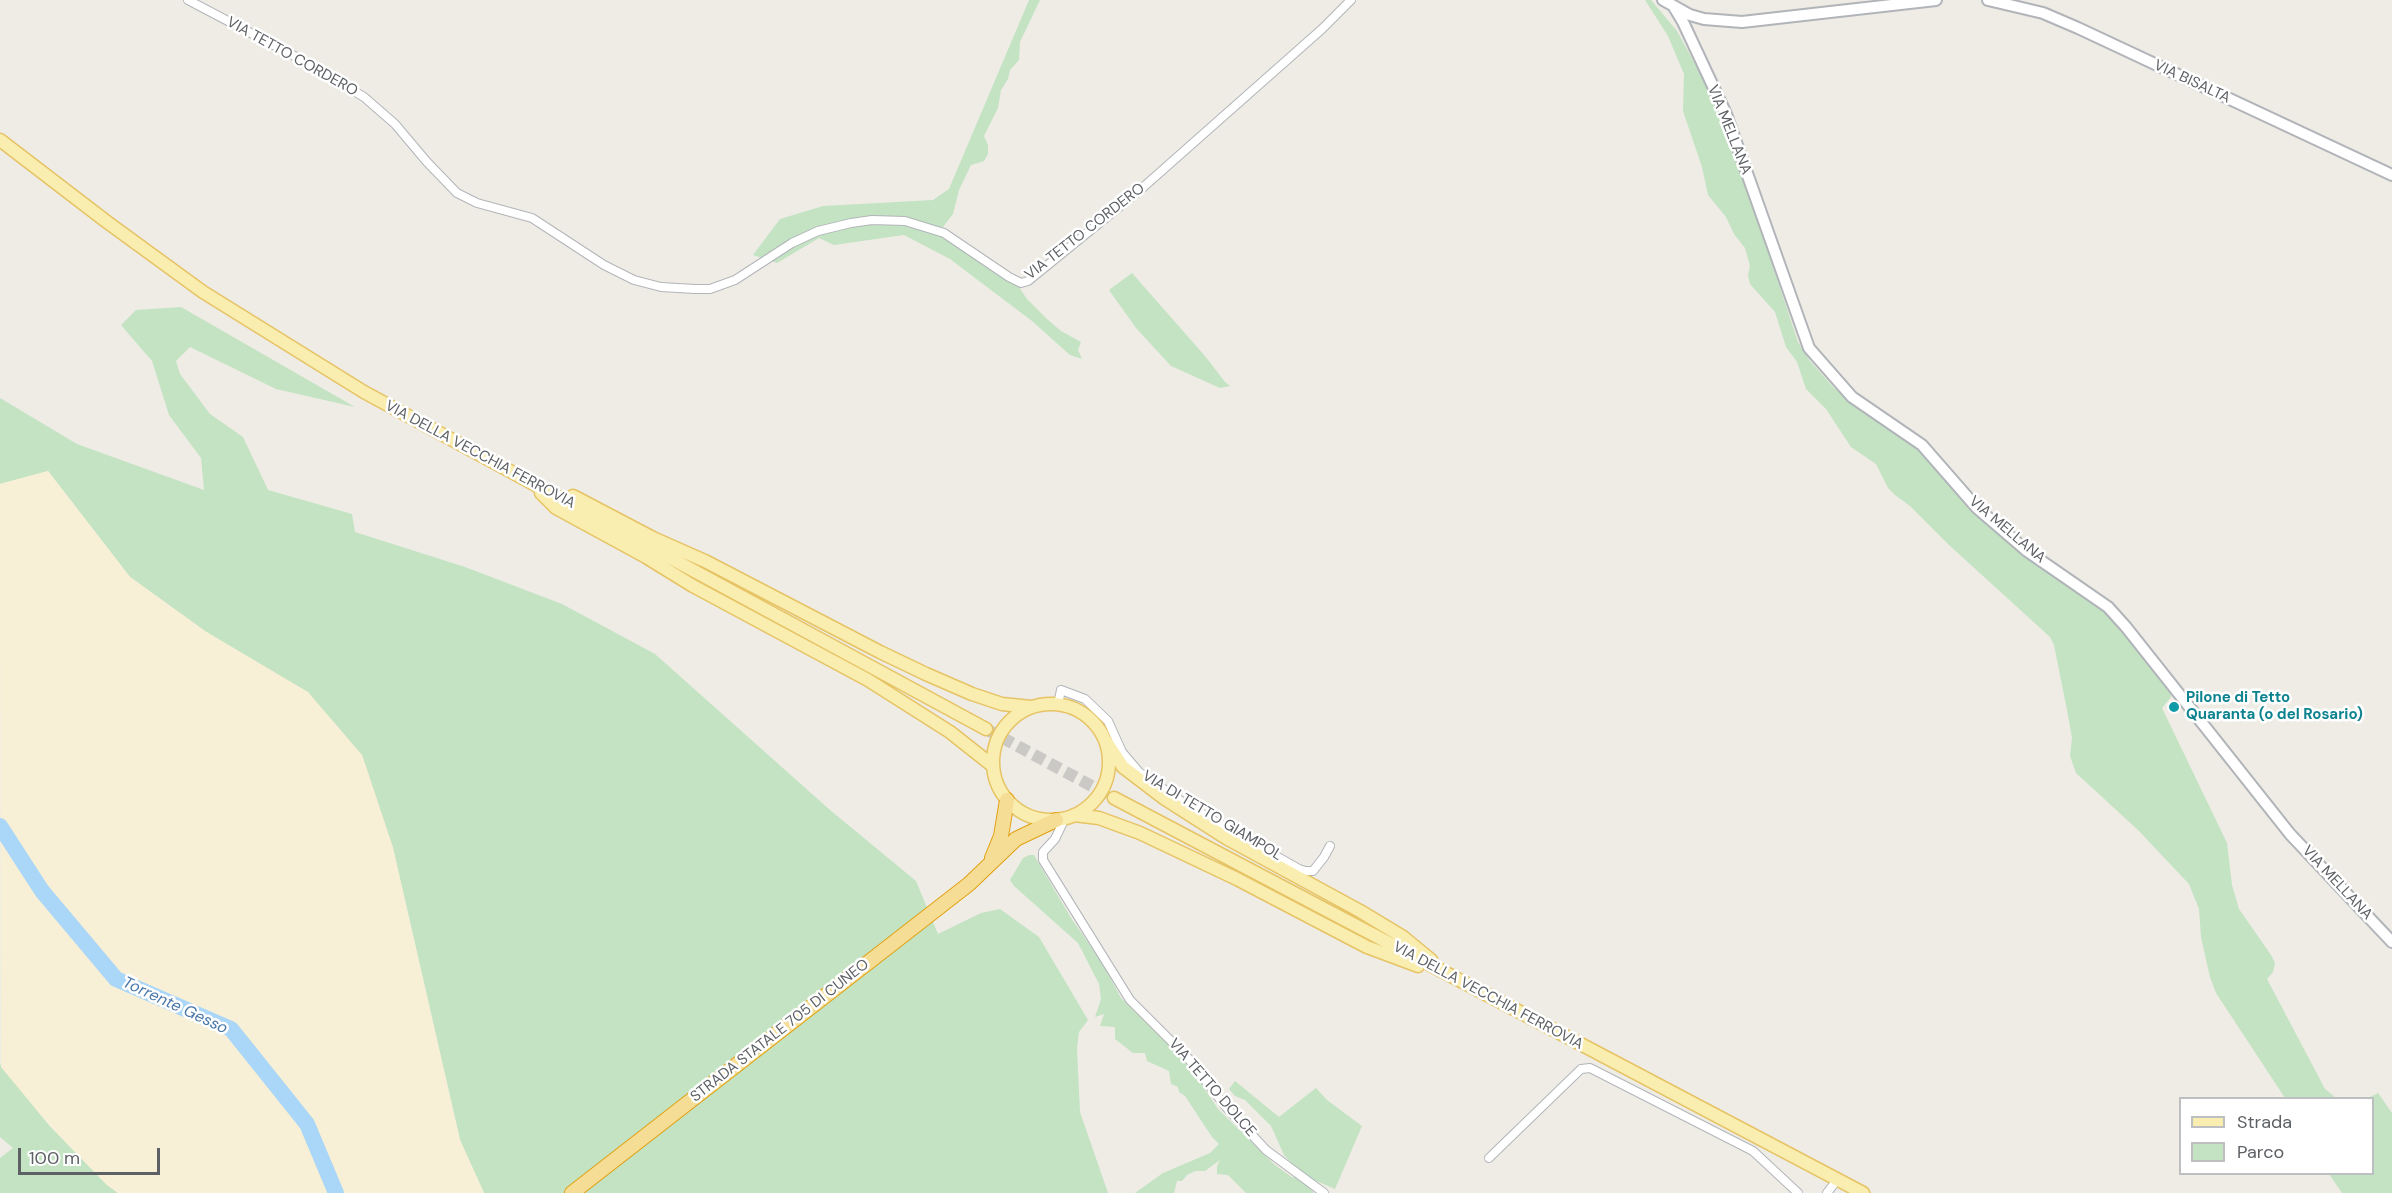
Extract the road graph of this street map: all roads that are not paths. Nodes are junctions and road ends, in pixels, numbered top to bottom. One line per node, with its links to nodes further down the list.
1 (188, 0): 2 (street, VIA TETTO CORDERO)
2 (1351, 0)
3 (1663, 0): 6 (street)
4 (1936, 0): 6 (street)
5 (1988, 0): 8 (street, VIA BISALTA)
6 (1674, 7): 20 (street, VIA MELLANA)
7 (0, 140): 9 (main road, VIA DELLA VECCHIA FERROVIA)
8 (2392, 175)
9 (529, 482): 11 (main road); 12 (main road, VIA DELLA VECCHIA FERROVIA); 14 (main road)
10 (1058, 704): 11 (main road); 13 (main road); 18 (street, VIA DI TETTO GIAMPOL)
11 (1031, 707): 14 (main road)
12 (986, 729)
13 (1105, 740): 17 (main road); 21 (main road)
14 (993, 766): 16 (main road)
15 (1114, 798): 21 (main road, VIA DELLA VECCHIA FERROVIA)
16 (1007, 800): 17 (main road); 19 (highway)
17 (1065, 818): 19 (highway, STRADA STATALE 705 DI CUNEO); 21 (main road); 25 (street, VIA TETTO DOLCE)
18 (1329, 846)
19 (987, 868): 24 (highway, STRADA STATALE 705 DI CUNEO)
20 (2392, 942)
21 (1453, 977): 23 (main road, VIA DELLA VECCHIA FERROVIA)
22 (1488, 1158): 26 (street)
23 (1837, 1180): 27 (street); 28 (main road, VIA DELLA VECCHIA FERROVIA)
24 (572, 1193)
25 (1324, 1193)
26 (1798, 1193)
27 (1827, 1193)
28 (1863, 1193)

